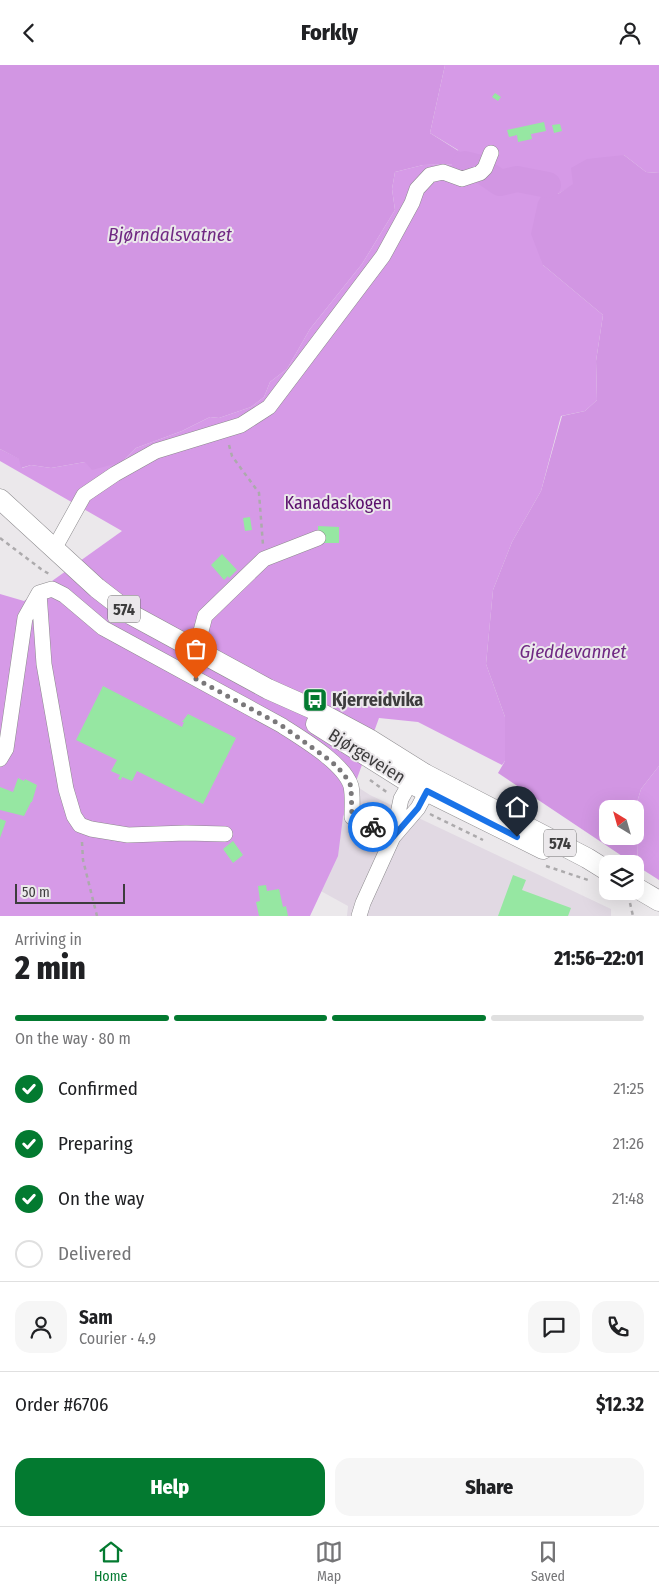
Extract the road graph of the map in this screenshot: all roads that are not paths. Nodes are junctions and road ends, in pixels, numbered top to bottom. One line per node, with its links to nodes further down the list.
1 (491, 153): 4 (street)
2 (0, 499): 4 (main road, Bjørgeveien / 574)
3 (318, 538): 6 (street)
4 (54, 549): 6 (main road, Bjørgeveien / 574)
5 (39, 593): 7 (street); 9 (street); 10 (street, Bjørgeveien)
6 (196, 650): 8 (main road, Bjørgeveien / 574)
7 (0, 759)
8 (421, 783): 10 (street); 11 (main road, Bjørgeveien / 574); 12 (main road, Bjørgeveien / 574)
9 (226, 834)
10 (393, 837): 15 (street)
11 (599, 865)
12 (599, 872)
13 (644, 897): 14 (main road)
14 (659, 901)
15 (359, 916)

